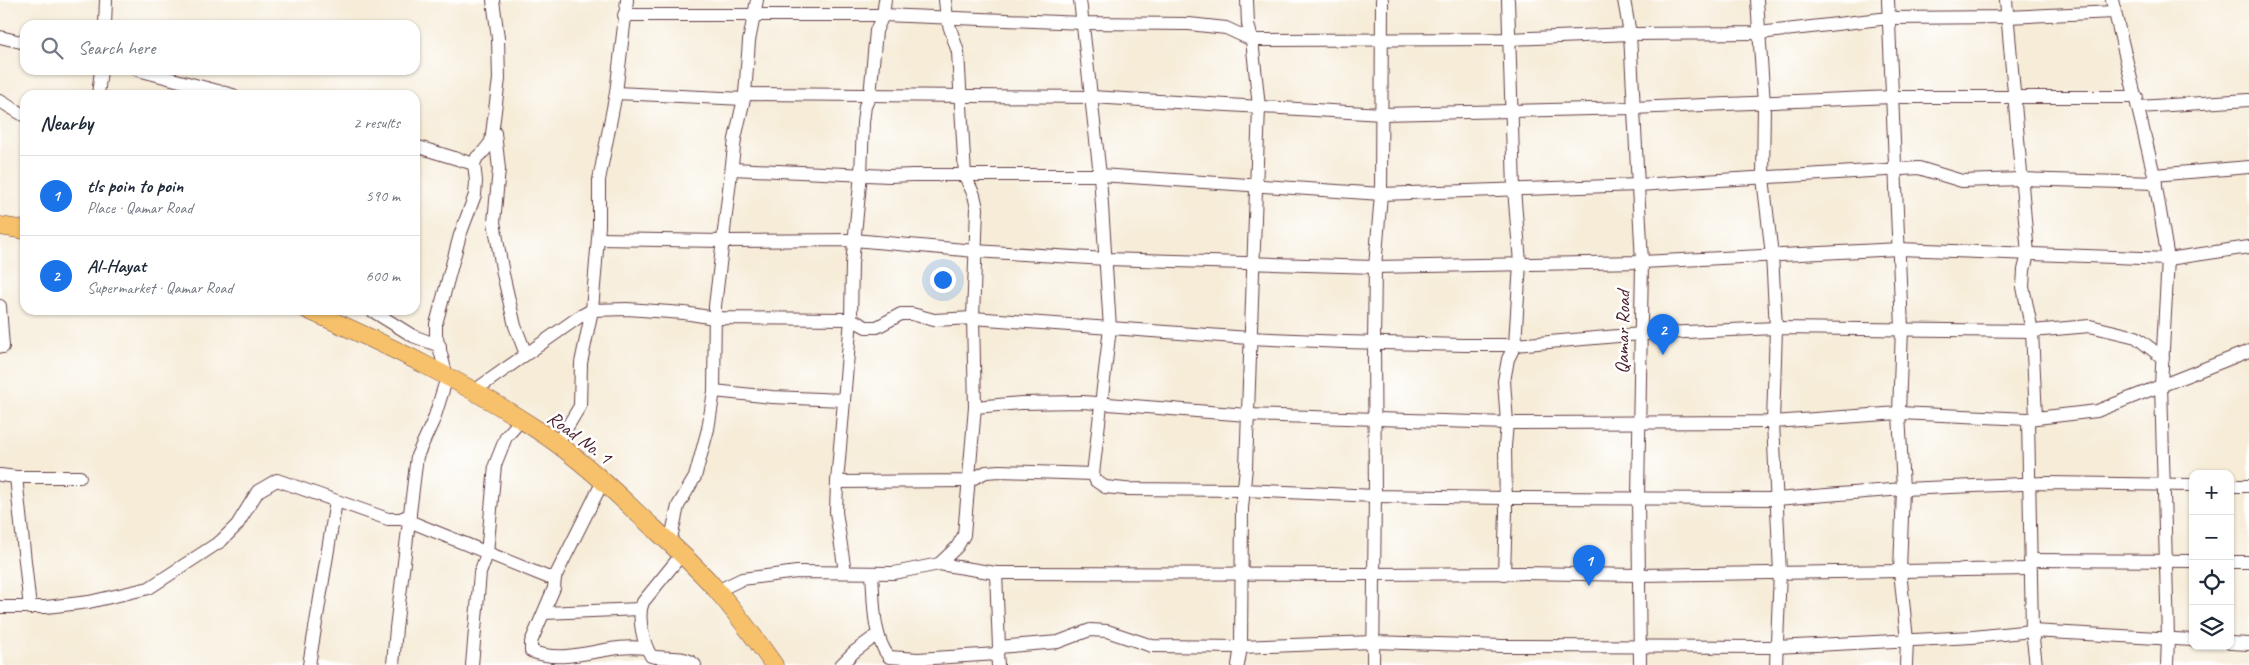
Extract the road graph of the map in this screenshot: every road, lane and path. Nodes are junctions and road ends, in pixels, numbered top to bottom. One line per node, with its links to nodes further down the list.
1 (106, 0): 22 (street)
2 (493, 0): 51 (street)
3 (627, 0): 16 (street)
4 (757, 0): 17 (street)
5 (885, 0): 18 (street)
6 (944, 0): 21 (street)
7 (1080, 0): 23 (street)
8 (1247, 0): 29 (street)
9 (1382, 0): 27 (street)
10 (1508, 0): 28 (street)
11 (1624, 0): 25 (street, Qamar Road)
12 (1757, 0): 24 (street)
13 (1888, 0): 20 (street)
14 (2006, 0): 19 (street)
15 (2113, 6): 19 (street); 44 (street)
16 (624, 14): 17 (street); 35 (street)
17 (754, 16): 18 (street); 36 (street)
18 (883, 16): 21 (street); 37 (street)
19 (2007, 17): 20 (street); 41 (street)
20 (1889, 18): 24 (street); 40 (street)
21 (947, 19): 23 (street); 38 (street)
22 (105, 20)
23 (1083, 23): 29 (street); 39 (street)
24 (1759, 33): 25 (street); 45 (street)
25 (1630, 34): 28 (street); 47 (street, Qamar Road)
26 (0, 37): 30 (street)
27 (1382, 39): 28 (street); 29 (street); 50 (street)
28 (1509, 39): 48 (street)
29 (1252, 40): 46 (street)
30 (20, 42)
31 (100, 75): 33 (street)
32 (157, 75): 34 (street)
33 (99, 90)
34 (212, 90)
35 (616, 93): 36 (street); 69 (street)
36 (744, 96): 37 (street); 56 (street)
37 (870, 96): 38 (street); 57 (street)
38 (961, 96): 39 (street); 59 (street)
39 (1090, 97): 46 (street); 58 (street)
40 (1892, 97): 41 (street); 45 (street); 55 (street)
41 (2014, 97): 44 (street); 61 (street)
42 (2249, 100): 44 (street)
43 (0, 101): 49 (street)
44 (2138, 102): 62 (street)
45 (1764, 104): 47 (street); 60 (street)
46 (1259, 107): 50 (street); 64 (street)
47 (1633, 108): 48 (street); 63 (street, Qamar Road)
48 (1511, 112): 50 (street); 65 (street)
49 (20, 113)
50 (1382, 114): 66 (street)
51 (493, 118): 53 (street); 101 (street)
52 (420, 148): 53 (street)
53 (474, 164): 99 (street)
54 (2249, 166): 62 (street)
55 (1895, 168): 60 (street); 61 (street); 73 (street)
56 (732, 169): 57 (street); 71 (street)
57 (861, 174): 59 (street); 70 (street)
58 (1100, 175): 59 (street); 64 (street); 77 (street)
59 (965, 176): 74 (street)
60 (1763, 178): 63 (street); 76 (street)
61 (2021, 179): 62 (street); 75 (street)
62 (2155, 179): 78 (street)
63 (1638, 185): 65 (street); 79 (street, Qamar Road)
64 (1256, 186): 66 (street); 80 (street)
65 (1514, 189): 66 (street); 81 (street)
66 (1381, 194): 82 (street)
67 (0, 226): 68 (highway)
68 (20, 229)
69 (598, 239): 71 (street); 84 (street)
70 (854, 240): 71 (street); 74 (street); 89 (street)
71 (723, 241): 87 (street)
72 (2249, 247): 78 (street)
73 (1899, 249): 75 (street); 76 (street); 92 (street)
74 (975, 251): 77 (street); 88 (street)
75 (2028, 254): 78 (street); 93 (street)
76 (1772, 255): 79 (street); 91 (street)
77 (1106, 259): 80 (street); 90 (street)
78 (2168, 259): 102 (street)
79 (1642, 262): 81 (street); 94 (street, Qamar Road)
80 (1253, 263): 82 (street); 95 (street)
81 (1520, 264): 82 (street); 97 (street)
82 (1376, 266): 96 (street)
83 (0, 306): 98 (street)
84 (592, 310): 87 (street); 101 (street); 118 (street)
85 (319, 315): 103 (highway, Road No. 1)
86 (379, 315): 99 (street)
87 (715, 318): 89 (street); 106 (street)
88 (973, 318): 89 (street); 90 (street); 109 (street)
89 (851, 319): 107 (street)
90 (1110, 328): 95 (street); 108 (street)
91 (1776, 328): 92 (street); 94 (street); 116 (street)
92 (1902, 328): 93 (street); 110 (street)
93 (2032, 331): 102 (street); 112 (street)
94 (1641, 334): 97 (street); 115 (street, Qamar Road)
95 (1250, 338): 96 (street); 111 (street)
96 (1374, 343): 97 (street); 114 (street)
97 (1515, 344): 117 (street)
98 (0, 346)
99 (440, 346): 103 (street)
100 (2249, 351): 104 (street)
101 (526, 354): 105 (street)
102 (2163, 358): 104 (street)
103 (447, 377): 105 (highway, Road No. 1); 138 (street)
104 (2161, 384): 112 (street); 126 (street)
105 (474, 391): 113 (highway, Road No. 1)
106 (714, 391): 107 (street); 139 (street)
107 (843, 400): 125 (street)
108 (1101, 404): 109 (street); 111 (street); 119 (street)
109 (974, 407): 123 (street)
110 (1899, 413): 112 (street); 116 (street); 131 (street)
111 (1247, 415): 114 (street); 132 (street)
112 (2032, 419): 127 (street)
113 (521, 420): 118 (highway, Road No. 1); 140 (street)
114 (1374, 420): 117 (street); 133 (street)
115 (1639, 422): 116 (street); 117 (street); 134 (street, Qamar Road)
116 (1773, 422): 136 (street)
117 (1507, 423): 135 (street)
118 (557, 444): 124 (highway, Road No. 1)
119 (1094, 474): 123 (street); 132 (street)
120 (0, 475): 121 (street)
121 (16, 477): 122 (street); 159 (street)
122 (80, 477)
123 (968, 480): 125 (street); 145 (street)
124 (603, 481): 139 (highway, Road No. 1); 156 (street)
125 (837, 482): 148 (street)
126 (2163, 484): 127 (street); 128 (street); 141 (street)
127 (2028, 485): 131 (street); 146 (street)
128 (2189, 485)
129 (2234, 486): 130 (street)
130 (2249, 486)
131 (1903, 489): 136 (street); 147 (street)
132 (1243, 490): 133 (street); 151 (street)
133 (1376, 496): 135 (street); 153 (street)
134 (1638, 497): 135 (street); 136 (street); 155 (street, Qamar Road)
135 (1506, 498): 154 (street)
136 (1776, 499): 152 (street)
137 (336, 501): 138 (street); 159 (street); 176 (street)
138 (410, 518): 140 (street); 177 (street)
139 (676, 549): 157 (highway, Road No. 1); 160 (street)
140 (487, 554): 156 (street); 178 (street)
141 (2166, 560): 142 (street); 146 (street); 164 (street)
142 (2189, 561)
143 (2234, 562): 144 (street)
144 (2249, 562)
145 (939, 564): 149 (street); 150 (street)
146 (2030, 565): 147 (street); 162 (street)
147 (1900, 571): 152 (street); 165 (street)
148 (845, 572): 149 (street); 157 (street)
149 (872, 573): 163 (street)
150 (996, 573): 151 (street); 173 (street)
151 (1241, 573): 153 (street); 170 (street)
152 (1780, 573): 155 (street); 172 (street)
153 (1373, 574): 154 (street); 167 (street)
154 (1504, 574): 155 (street)
155 (1639, 575): 171 (street, Qamar Road)
156 (555, 577): 161 (street)
157 (717, 591): 180 (highway, Road No. 1)
158 (0, 607): 159 (street)
159 (30, 608)
160 (640, 609): 161 (street); 174 (street)
161 (544, 613): 175 (street)
162 (2032, 631): 164 (street); 165 (street); 187 (street)
163 (878, 634): 173 (street); 181 (street)
164 (2168, 637): 166 (street); 188 (street)
165 (1907, 640): 172 (street); 186 (street)
166 (2189, 640)
167 (1373, 642): 170 (street); 171 (street); 183 (street)
168 (2234, 643): 169 (street)
169 (2249, 644)
170 (1242, 647): 173 (street); 182 (street)
171 (1639, 647): 172 (street); 184 (street, Qamar Road)
172 (1776, 647): 185 (street)
173 (998, 655)
174 (649, 656): 175 (street); 179 (street)
175 (577, 660)
176 (309, 665)
177 (393, 665)
178 (472, 665)
179 (695, 665)
180 (774, 665)
181 (841, 665)
182 (1238, 665)
183 (1373, 665)
184 (1640, 665)
185 (1776, 665)
186 (1906, 665)
187 (2036, 665)
188 (2167, 665)

